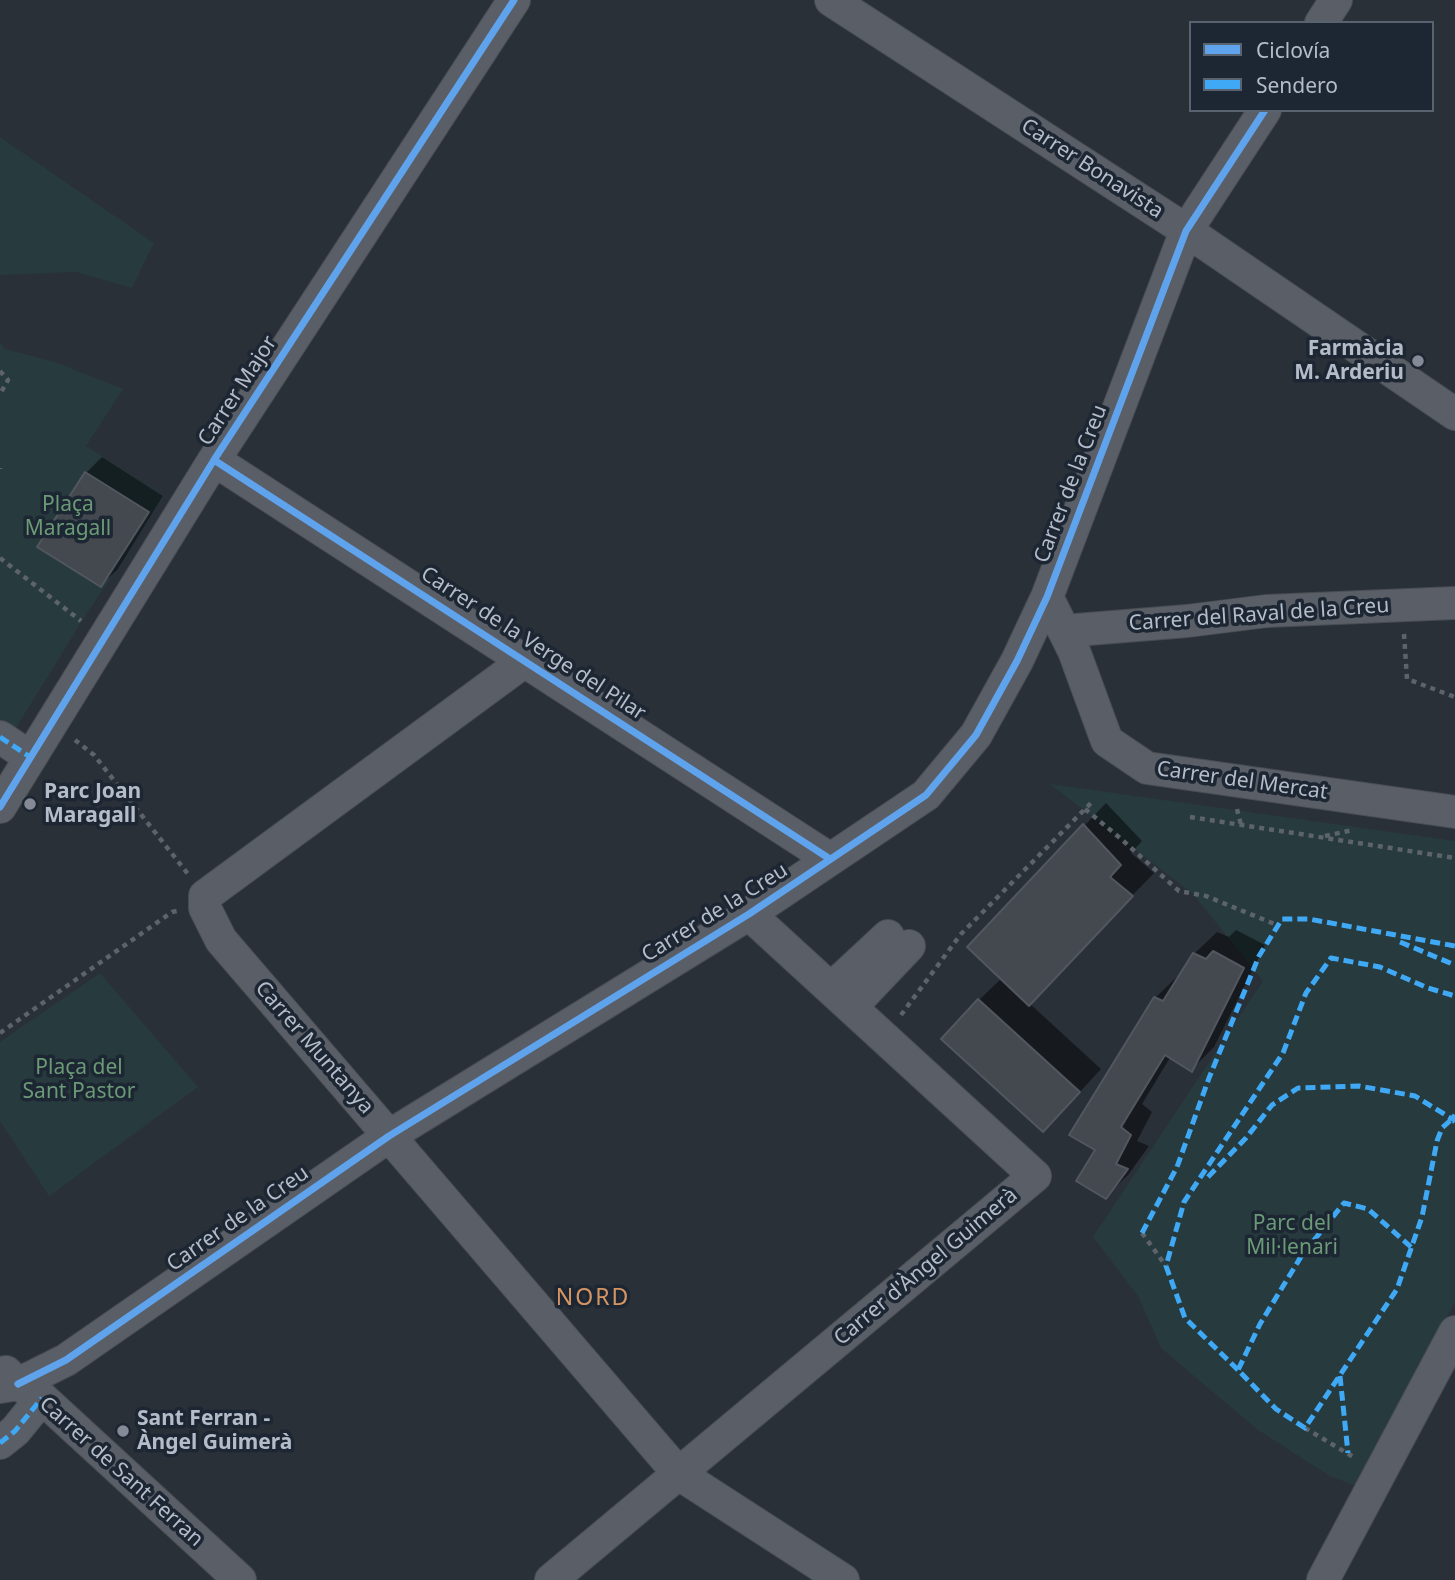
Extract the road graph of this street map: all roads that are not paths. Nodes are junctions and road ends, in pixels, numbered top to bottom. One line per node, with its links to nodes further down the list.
1 (514, 0): 8 (street, Carrer Major)
2 (831, 0): 6 (street, Carrer Bonavista)
3 (1336, 0): 4 (street)
4 (1322, 21)
5 (1264, 112): 6 (street, Carrer de la Creu)
6 (1186, 231): 7 (street, Carrer Bonavista); 9 (street, Carrer de la Creu)
7 (1455, 414)
8 (214, 460): 12 (street, Carrer de la Verge del Pilar); 14 (street, Carrer Major)
9 (1047, 597): 11 (street, Carrer del Mercat); 17 (street, Carrer de la Creu)
10 (1455, 603): 11 (street, Carrer del Raval de la Creu)
11 (1064, 631): 16 (street, Carrer del Mercat)
12 (526, 660): 17 (street, Carrer de la Verge del Pilar); 21 (street, Carrer Muntanya)
13 (0, 737): 14 (street)
14 (30, 757): 15 (street, Carrer Major)
15 (0, 807)
16 (1455, 812)
17 (830, 859): 18 (street, Carrer de la Creu)
18 (748, 914): 20 (street, Carrer d'Àngel Guimerà); 21 (street, Carrer de la Creu)
19 (899, 941): 20 (street)
20 (841, 998): 25 (street, Carrer d'Àngel Guimerà)
21 (389, 1136): 23 (street, Carrer de la Creu); 25 (street, Carrer Muntanya)
22 (1455, 1332): 29 (street)
23 (15, 1384): 24 (street); 26 (street, Carrer de Sant Ferran)
24 (0, 1443)
25 (679, 1474): 27 (street, Carrer d'Àngel Guimerà); 28 (street, Carrer Muntanya)
26 (240, 1580)
27 (551, 1580)
28 (843, 1580)
29 (1323, 1580)

